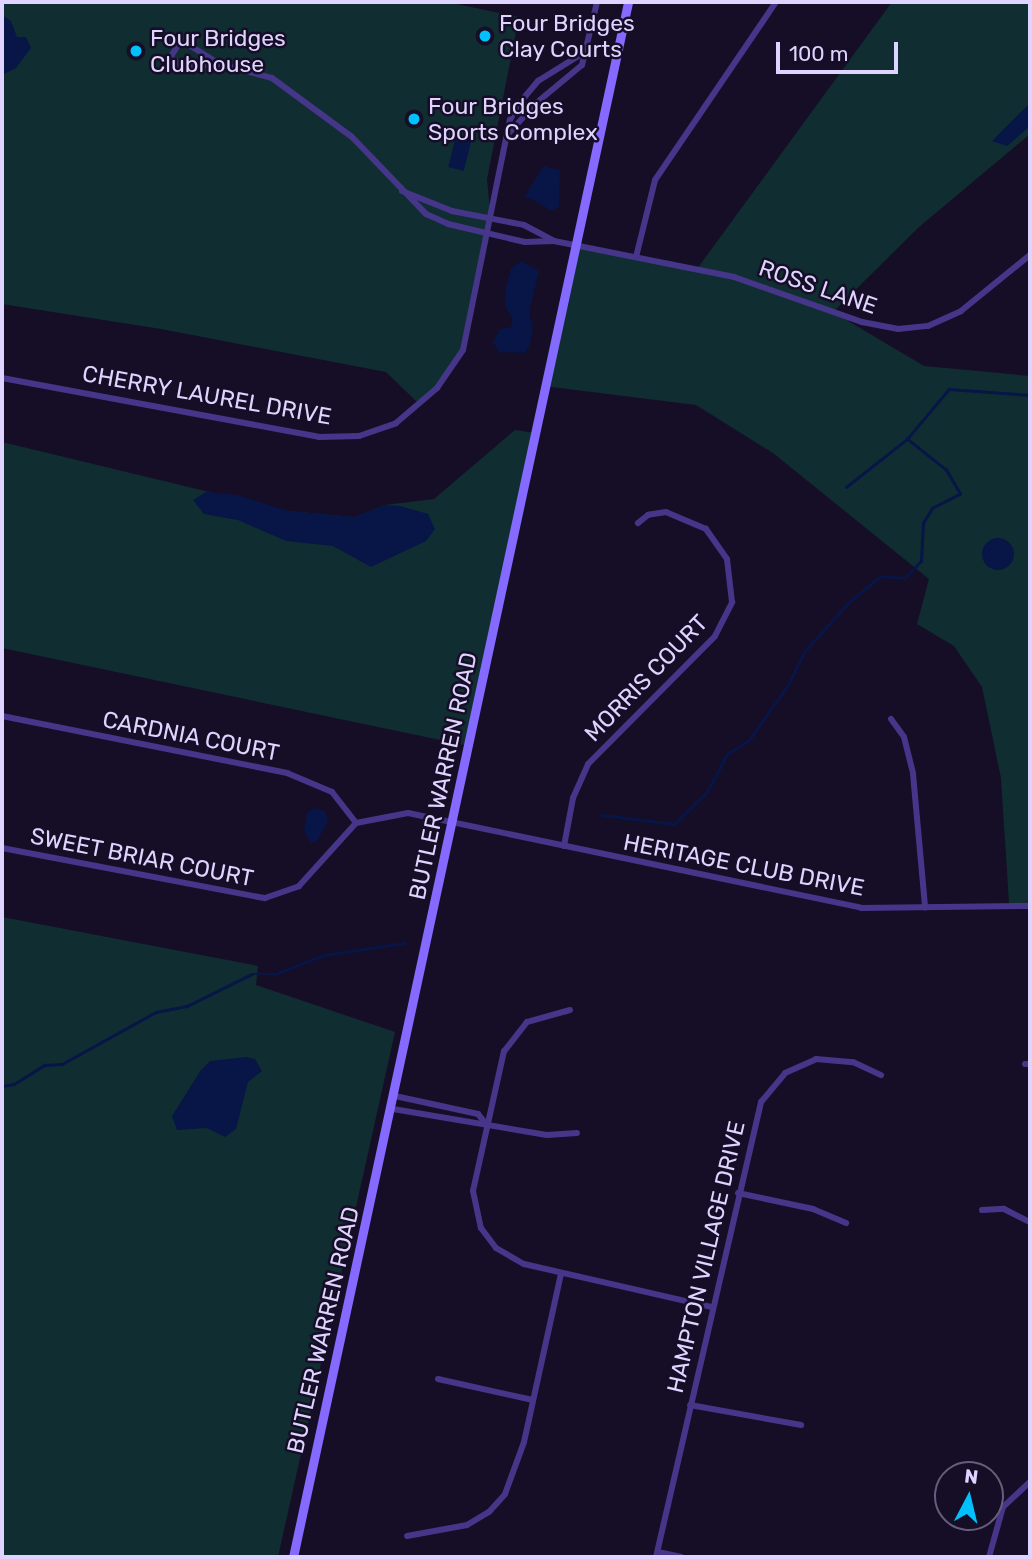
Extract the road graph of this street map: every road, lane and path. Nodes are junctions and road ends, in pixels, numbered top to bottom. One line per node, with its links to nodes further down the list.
1 (595, 2): 4 (street)
2 (628, 2): 11 (main road, BUTLER WARREN ROAD)
3 (776, 2): 13 (street)
4 (588, 50): 6 (street); 6 (street, CHERRY LAUREL DRIVE)
5 (220, 64): 5 (street); 7 (street)
6 (509, 134): 8 (street, CHERRY LAUREL DRIVE)
7 (402, 191): 8 (street); 9 (street)
8 (491, 221): 9 (street, CHERRY LAUREL DRIVE); 10 (street)
9 (488, 234): 10 (street); 14 (street, CHERRY LAUREL DRIVE)
10 (554, 241): 11 (street, ROSS LANE)
11 (574, 245): 13 (street, ROSS LANE); 18 (main road, BUTLER WARREN ROAD)
12 (1030, 255): 13 (street, ROSS LANE)
13 (636, 257)
14 (2, 378)
15 (638, 523): 20 (street, MORRIS COURT)
16 (2, 716): 19 (street, CARDNIA COURT)
17 (891, 719): 23 (street)
18 (453, 822): 19 (street); 20 (street, HERITAGE CLUB DRIVE); 26 (main road, BUTLER WARREN ROAD)
19 (356, 823): 21 (street, SWEET BRIAR COURT)
20 (564, 846): 23 (street, HERITAGE CLUB DRIVE)
21 (2, 848)
22 (1030, 906): 23 (street, HERITAGE CLUB DRIVE)
23 (926, 907)
24 (570, 1010): 28 (street)
25 (881, 1075): 30 (street, HAMPTON VILLAGE DRIVE)
26 (395, 1096): 27 (main road, BUTLER WARREN ROAD); 28 (street)
27 (393, 1109): 28 (street); 43 (main road, BUTLER WARREN ROAD)
28 (486, 1124): 29 (street); 34 (street)
29 (577, 1133)
30 (738, 1193): 33 (street); 35 (street, HAMPTON VILLAGE DRIVE)
31 (982, 1210): 32 (street)
32 (1030, 1222)
33 (846, 1223)
34 (561, 1273): 35 (street); 37 (street)
35 (712, 1307): 38 (street, HAMPTON VILLAGE DRIVE)
36 (438, 1379): 37 (street)
37 (533, 1400): 41 (street)
38 (691, 1405): 39 (street); 42 (street, HAMPTON VILLAGE DRIVE)
39 (801, 1425)
40 (1030, 1482): 45 (street)
41 (407, 1536)
42 (657, 1555): 44 (street)
43 (293, 1557)
44 (681, 1557)
45 (989, 1557)

